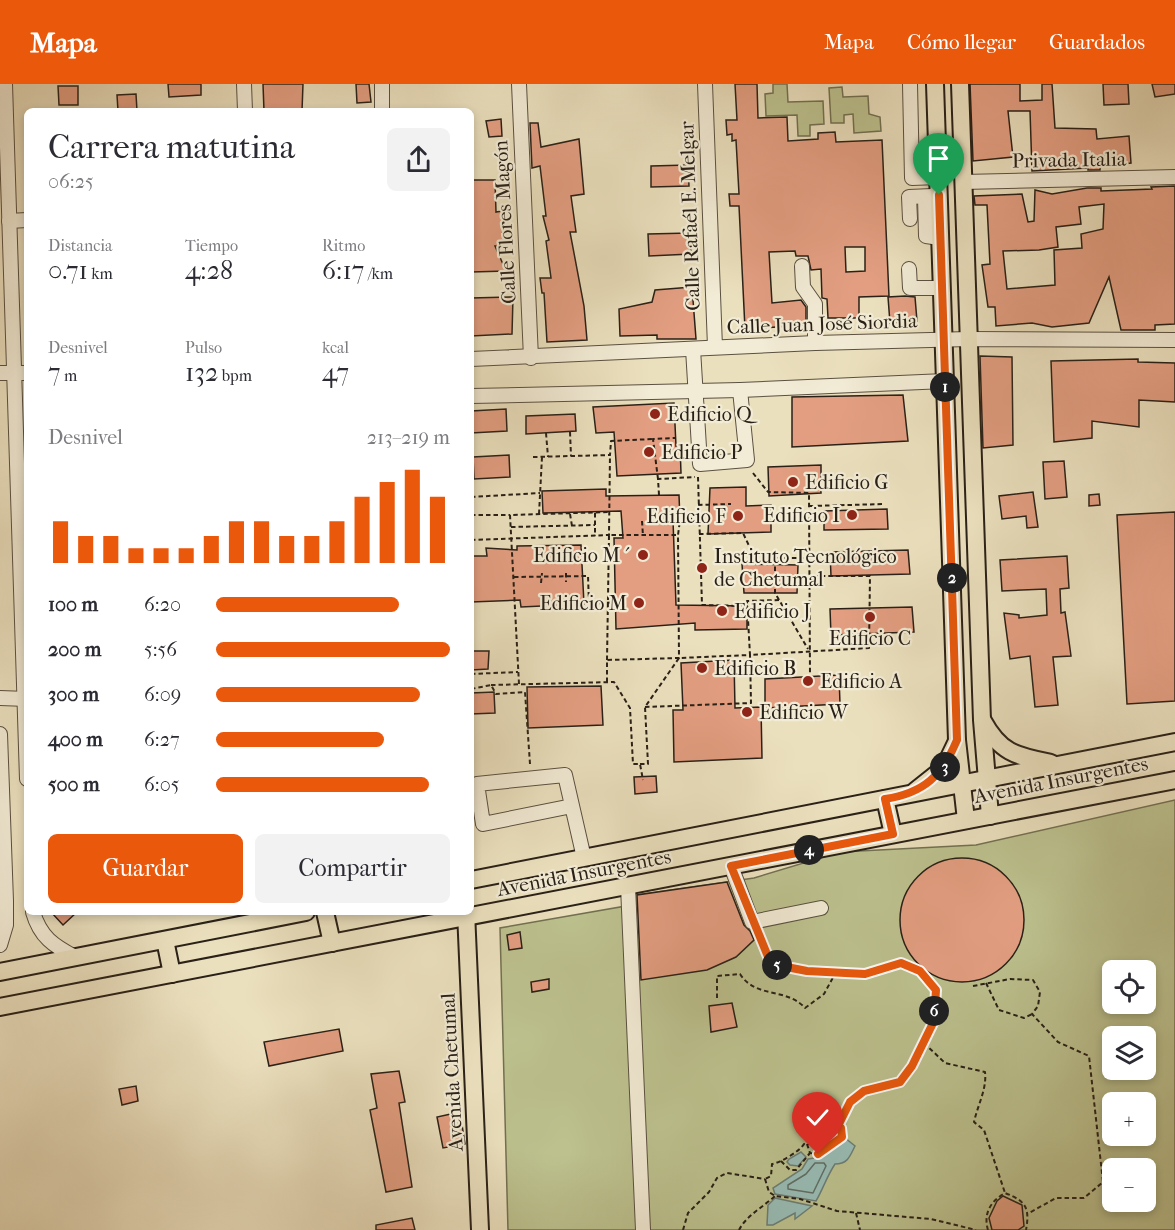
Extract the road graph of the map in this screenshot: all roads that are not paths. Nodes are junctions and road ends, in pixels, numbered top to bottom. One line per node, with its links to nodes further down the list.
1 (5, 84): 17 (street)
2 (244, 84): 9 (street)
3 (381, 84): 10 (street)
4 (519, 84): 27 (street, Calle Flores Magón)
5 (705, 84): 25 (street, Calle Rafaél E. Melgar)
6 (910, 84): 11 (street)
7 (935, 84): 11 (main road)
8 (960, 84): 13 (main road)
9 (245, 108)
10 (382, 108)
11 (938, 177): 14 (main road)
12 (1175, 177): 13 (street, Privada Italia)
13 (963, 183): 21 (main road)
14 (932, 196): 15 (street); 20 (main road)
15 (910, 219)
16 (24, 220): 17 (street)
17 (9, 221): 29 (street)
18 (802, 266): 24 (street)
19 (909, 269): 20 (street)
20 (942, 288): 22 (main road)
21 (969, 339): 22 (street, Calle Juan José Siordia); 23 (street, Calle Juan José Siordia); 38 (main road)
22 (944, 340): 24 (street, Calle Juan José Siordia); 30 (main road)
23 (1175, 340)
24 (815, 343): 25 (street, Calle Juan José Siordia)
25 (715, 347): 26 (street, Calle Juan José Siordia)
26 (693, 349): 27 (street, Calle Juan José Siordia); 32 (street)
27 (531, 358): 28 (street, Calle Juan José Siordia)
28 (474, 359)
29 (14, 373): 34 (street)
30 (945, 381): 31 (street); 40 (main road)
31 (740, 390): 32 (street); 32 (street)
32 (695, 392): 33 (street)
33 (474, 396)
34 (23, 548): 35 (street)
35 (24, 598)
36 (0, 698): 37 (street)
37 (24, 699)
38 (982, 720): 42 (main road); 43 (main road)
39 (0, 734): 47 (street)
40 (957, 740): 45 (main road); 46 (main road)
41 (1175, 742): 42 (main road, Avenida Insurgentes)
42 (1058, 765): 43 (main road, Avenida Insurgentes)
43 (985, 780): 45 (main road, Avenida Insurgentes); 50 (main road)
44 (1175, 780): 50 (main road, Avenida Insurgentes)
45 (962, 785): 46 (main road, Avenida Insurgentes); 51 (main road)
46 (907, 796): 48 (main road, Avenida Insurgentes)
47 (1, 798): 55 (street)
48 (885, 799): 52 (main road); 53 (main road, Avenida Insurgentes)
49 (572, 806): 49 (street); 53 (street)
50 (990, 816): 51 (main road, Avenida Insurgentes)
51 (966, 820): 52 (main road, Avenida Insurgentes)
52 (893, 834): 54 (main road, Avenida Insurgentes)
53 (584, 858): 56 (main road, Avenida Insurgentes)
54 (731, 866): 57 (main road, Avenida Insurgentes); 58 (street)
55 (2, 869): 66 (street)
56 (474, 879)
57 (628, 886): 59 (main road, Avenida Insurgentes); 72 (street)
58 (822, 908)
59 (474, 914)
60 (34, 915): 67 (street)
61 (273, 915): 64 (main road)
62 (326, 915): 65 (main road)
63 (466, 915): 65 (main road, Avenida Insurgentes); 71 (main road, Avenida Chetumal)
64 (165, 940): 67 (main road); 69 (main road)
65 (332, 943): 69 (main road, Avenida Insurgentes)
66 (0, 945)
67 (75, 957): 68 (main road)
68 (0, 972)
69 (172, 974): 70 (main road, Avenida Insurgentes)
70 (0, 1007)
71 (480, 1230)
72 (644, 1230)

